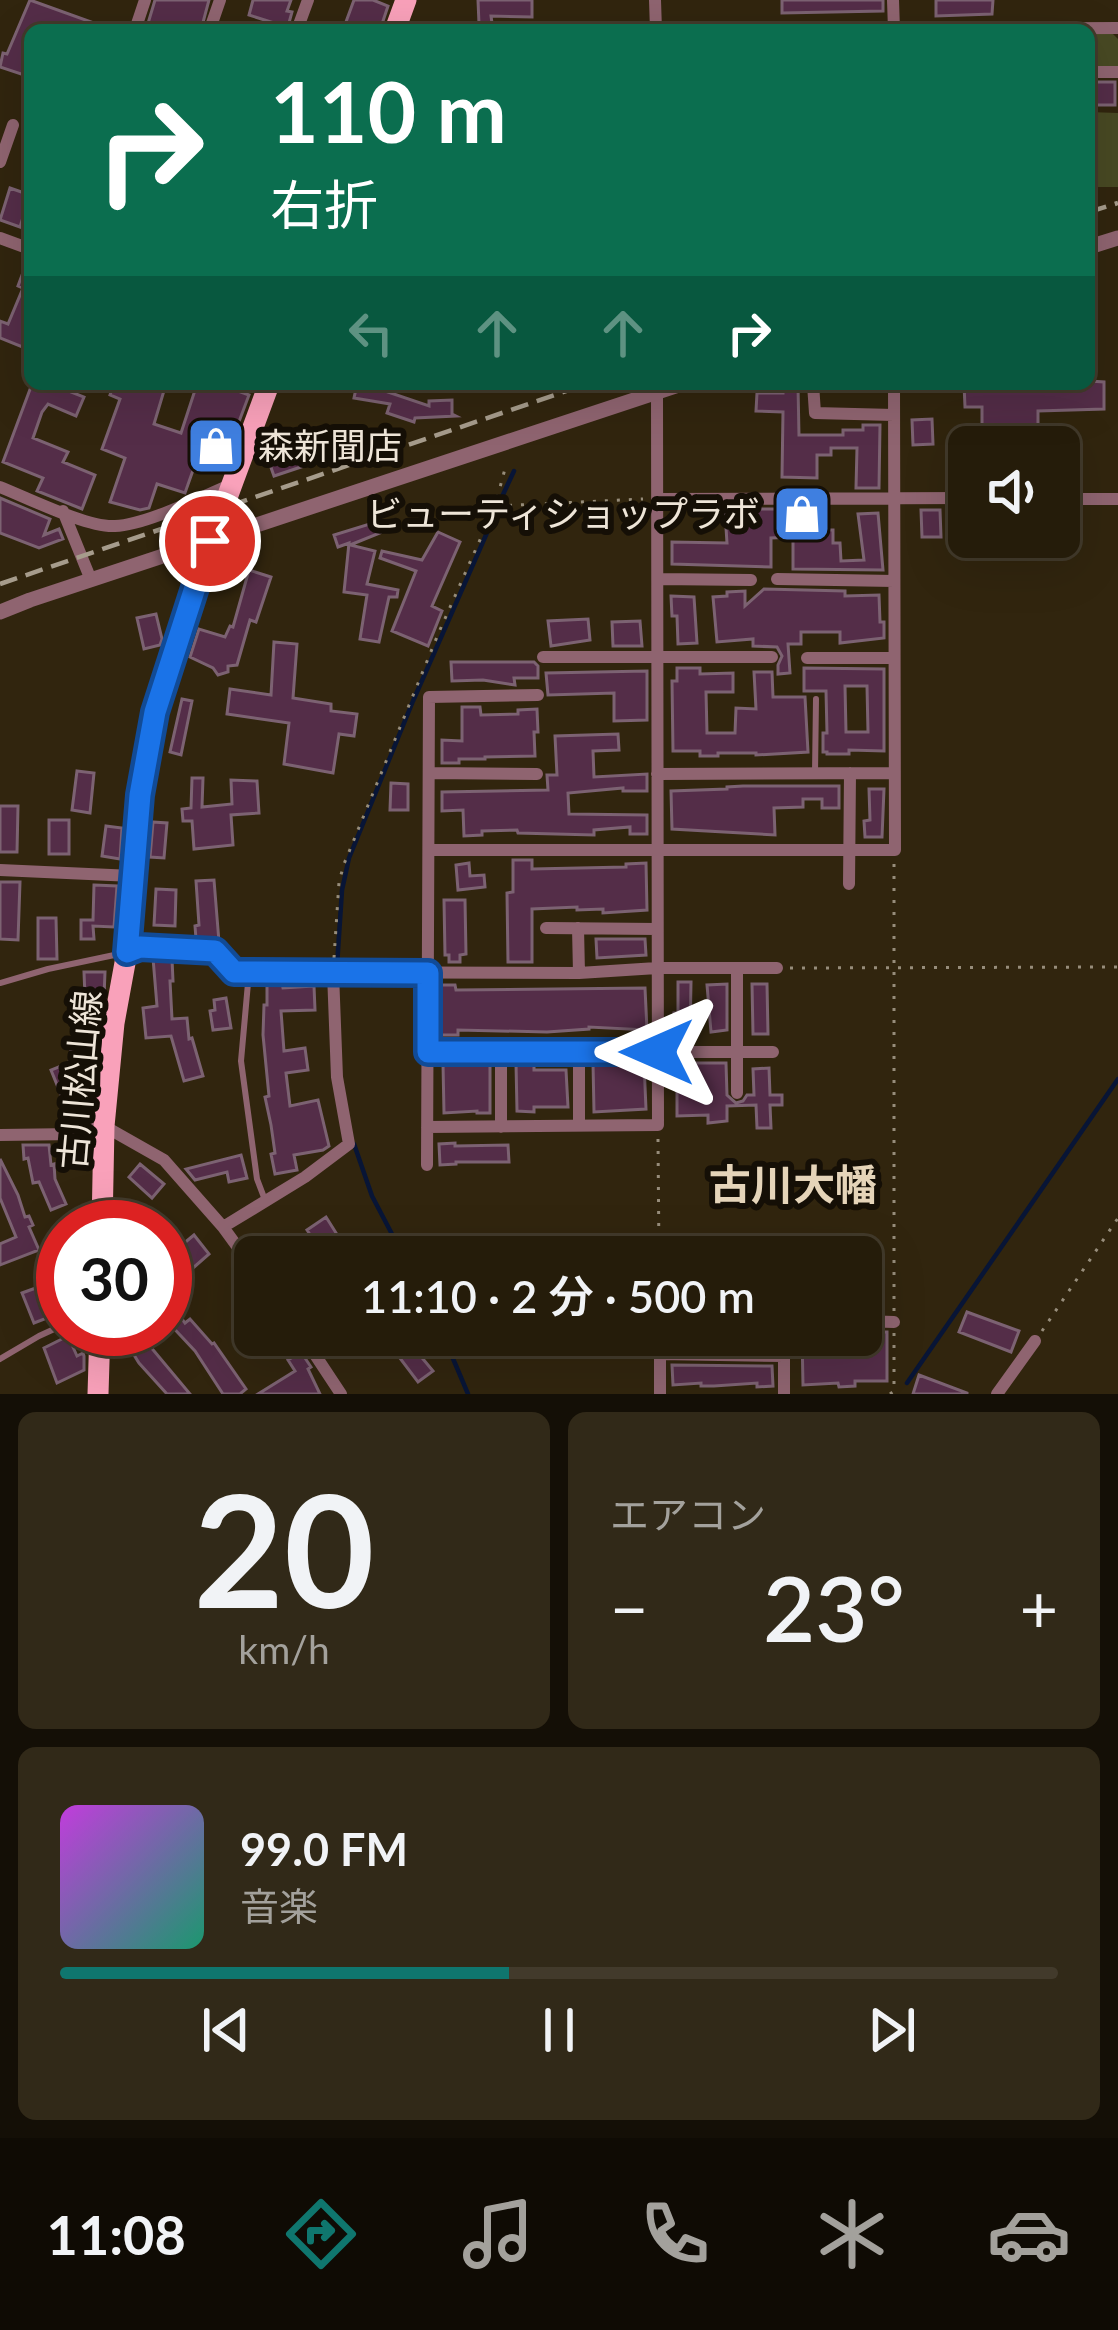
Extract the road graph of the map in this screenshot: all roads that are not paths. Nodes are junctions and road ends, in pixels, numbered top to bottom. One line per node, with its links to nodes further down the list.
1 (13, 125): 2 (street)
2 (0, 162)
3 (267, 390): 9 (main road, 古川松山線)
4 (665, 390): 7 (street)
5 (813, 390): 8 (street)
6 (894, 390): 8 (street)
7 (657, 393): 13 (street); 17 (street)
8 (894, 415): 11 (street)
9 (234, 484): 16 (street); 17 (main road, 古川松山線)
10 (0, 487): 16 (street)
11 (894, 498): 12 (street); 13 (street); 22 (street)
12 (948, 498)
13 (658, 499): 18 (street)
14 (1080, 499): 15 (street)
15 (1118, 499)
16 (63, 511): 20 (street)
17 (210, 541): 20 (street); 41 (main road, 古川松山線)
18 (658, 579): 21 (street); 25 (street)
19 (777, 579): 22 (street)
20 (91, 580): 23 (street)
21 (751, 580)
22 (894, 581): 28 (street)
23 (0, 612)
24 (543, 657): 25 (street)
25 (658, 657): 26 (street); 36 (street)
26 (772, 657)
27 (807, 658): 28 (street)
28 (894, 658): 34 (street)
29 (538, 695): 31 (street)
30 (816, 699): 32 (lane)
31 (429, 773): 35 (street); 37 (street)
32 (815, 773): 33 (street); 36 (street)
33 (850, 773): 34 (street); 39 (street)
34 (894, 773): 39 (street)
35 (537, 774)
36 (657, 774): 38 (street)
37 (429, 850): 38 (street); 52 (street)
38 (657, 850): 39 (street); 45 (street)
39 (849, 850): 42 (street)
40 (0, 870): 41 (street)
41 (133, 876): 46 (main road, 古川松山線)
42 (849, 884)
43 (546, 928): 44 (street)
44 (578, 928): 45 (street); 53 (street)
45 (656, 928): 47 (street)
46 (127, 952): 50 (street); 54 (lane); 62 (main road, 古川松山線)
47 (657, 968): 48 (street); 53 (street); 58 (street)
48 (737, 968): 49 (street); 59 (street)
49 (776, 968)
50 (249, 972): 51 (street); 69 (lane)
51 (333, 973): 52 (street); 69 (street)
52 (428, 973): 53 (street); 55 (street)
53 (579, 974)
54 (0, 982)
55 (428, 1052): 56 (street); 65 (street)
56 (501, 1052): 57 (street); 63 (street)
57 (579, 1052): 58 (street); 64 (street)
58 (657, 1052): 59 (street); 64 (street)
59 (737, 1052): 60 (street); 61 (street)
60 (773, 1052)
61 (737, 1093)
62 (104, 1126): 66 (street); 68 (main road, 古川松山線); 70 (street)
63 (501, 1126): 64 (street); 65 (street)
64 (580, 1126)
65 (428, 1127): 67 (street)
66 (0, 1135)
67 (428, 1166)
68 (103, 1200)
69 (266, 1201): 70 (street)
70 (224, 1227): 71 (street)
71 (234, 1241)
72 (882, 1322): 73 (street)
73 (894, 1322)
74 (36, 1338): 80 (lane)
75 (1035, 1341): 85 (street)
76 (99, 1356): 81 (main road)
77 (316, 1356): 82 (street)
78 (660, 1356): 83 (street)
79 (784, 1356): 84 (street)
80 (0, 1359)
81 (98, 1394)
82 (341, 1394)
83 (660, 1394)
84 (784, 1394)
85 (997, 1394)

